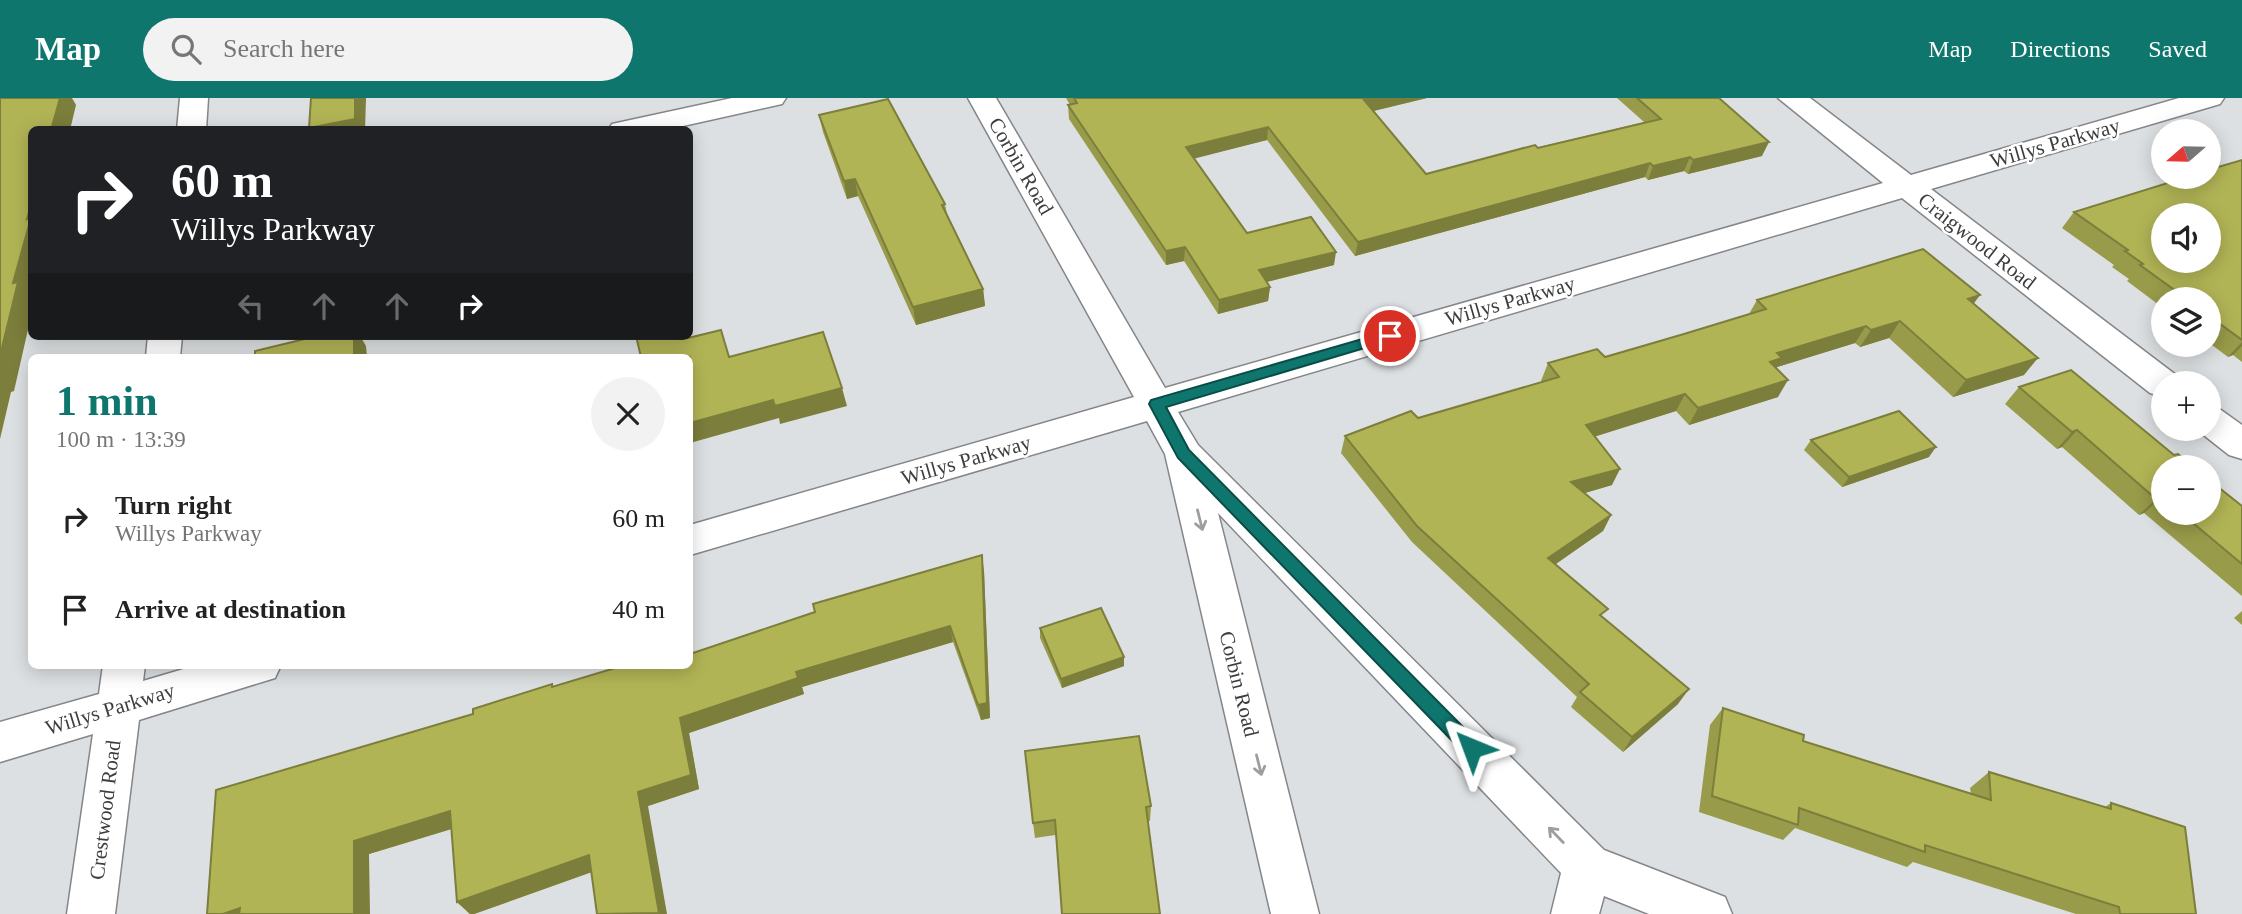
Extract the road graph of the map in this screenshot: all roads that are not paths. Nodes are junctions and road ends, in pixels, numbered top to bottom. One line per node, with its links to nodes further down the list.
1 (194, 98): 6 (street)
2 (772, 98): 7 (street)
3 (982, 98): 10 (street, Corbin Road)
4 (1792, 98): 8 (street, Craigwood Road)
5 (2210, 98): 8 (street, Willys Parkway)
6 (191, 126)
7 (641, 126)
8 (1906, 186): 9 (street, Craigwood Road); 10 (street, Willys Parkway)
9 (2151, 375)
10 (1157, 404): 13 (street, Corbin Road); 14 (street, Willys Parkway)
11 (2221, 429): 12 (street)
12 (2242, 445)
13 (1184, 454): 18 (street, Corbin Road, one-way to 13); 20 (street, Corbin Road, one-way to 20)
14 (693, 539)
15 (234, 669): 16 (street, Willys Parkway)
16 (121, 686): 17 (street, Willys Parkway); 19 (street, Crestwood Road)
17 (0, 742)
18 (1587, 866): 21 (street); 22 (street)
19 (91, 914)
20 (1295, 914)
21 (1576, 914)
22 (1708, 914)

